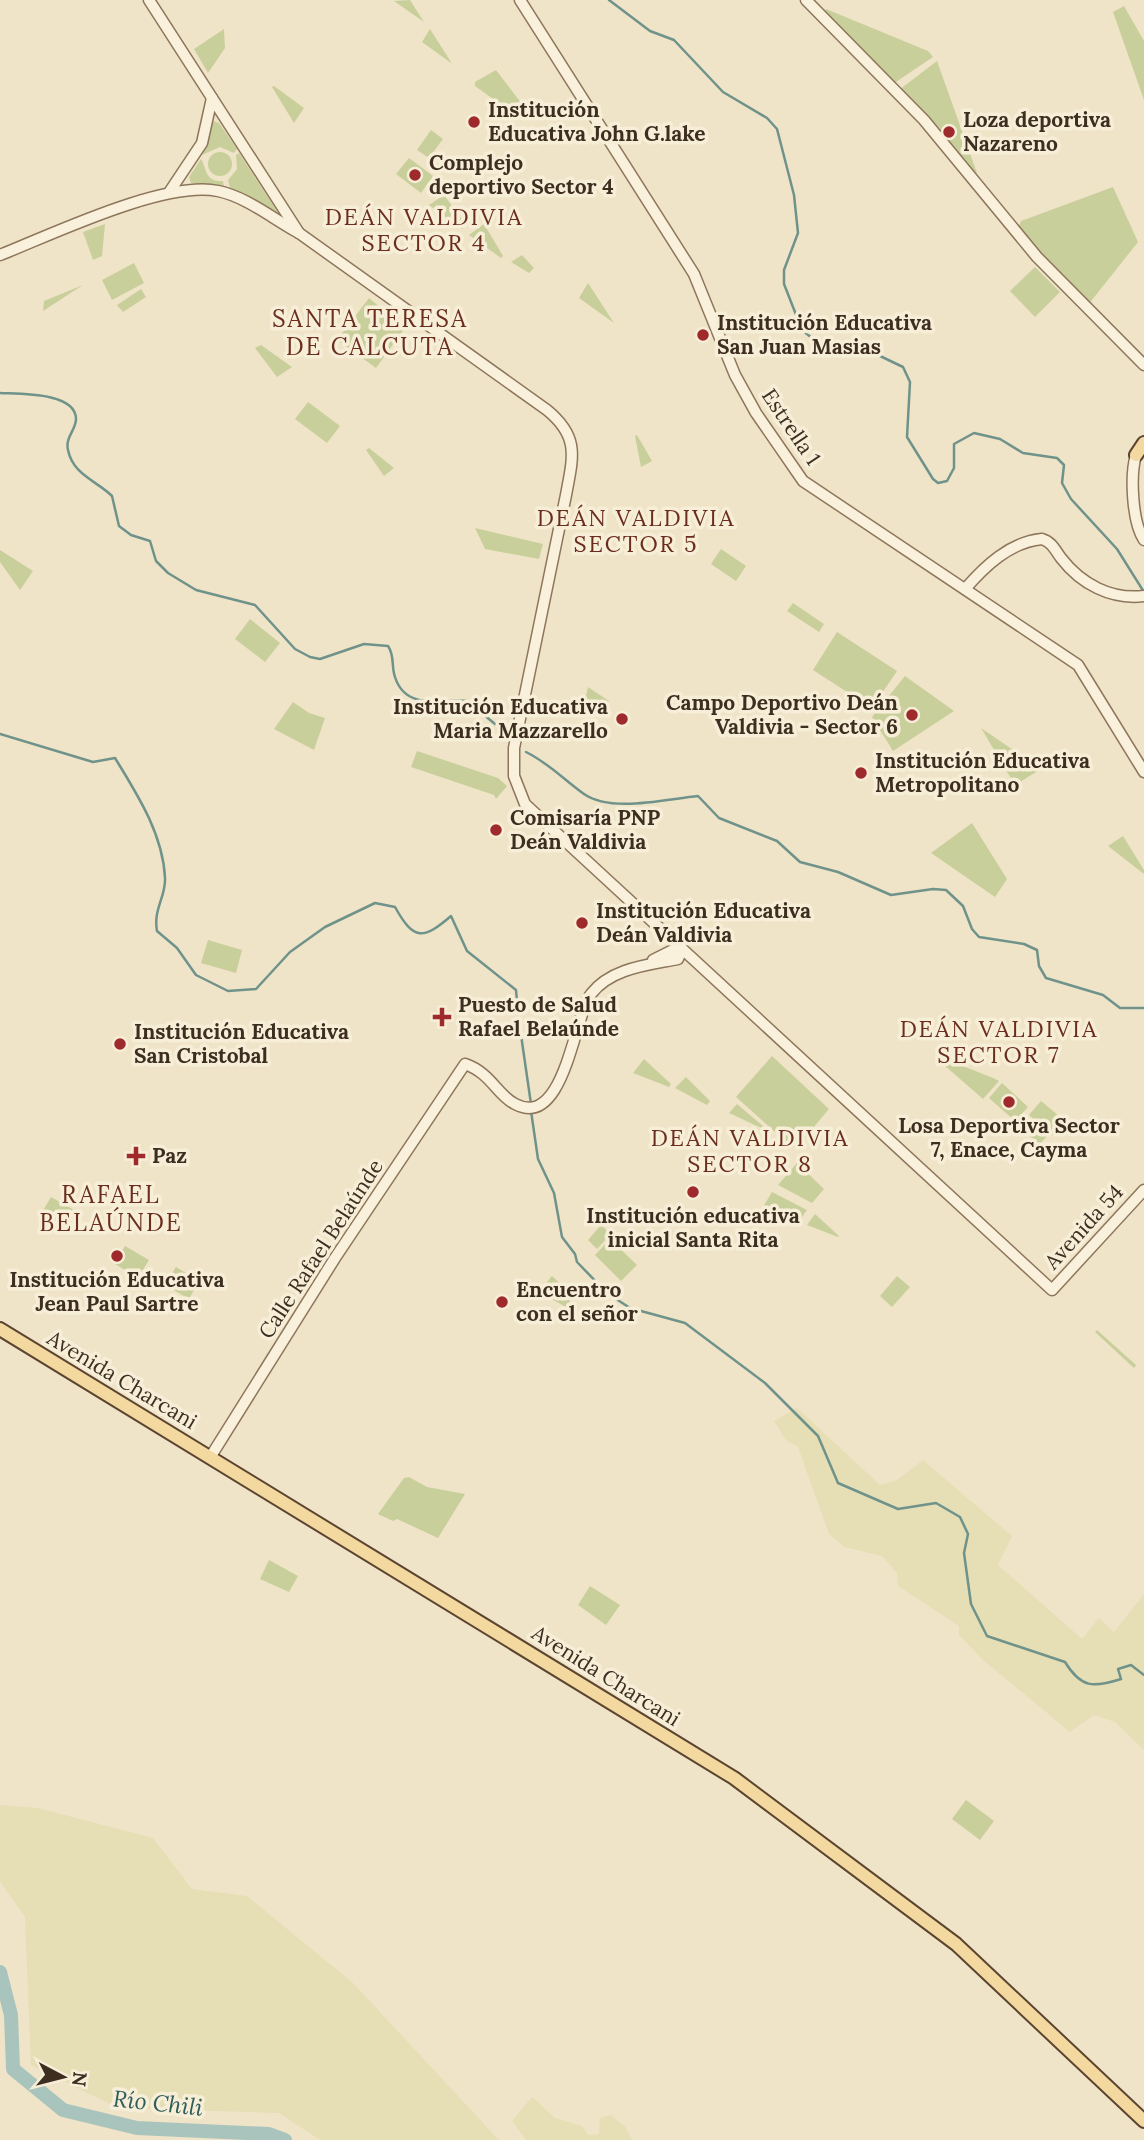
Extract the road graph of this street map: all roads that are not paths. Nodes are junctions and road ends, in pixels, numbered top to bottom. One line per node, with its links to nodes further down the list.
1 (149, 0): 4 (street)
2 (520, 0): 12 (street, Estrella 1)
3 (806, 0): 8 (street)
4 (212, 97): 5 (street); 6 (street)
5 (170, 191): 6 (street); 7 (street)
6 (299, 233): 15 (street)
7 (0, 254)
8 (1144, 365)
9 (1144, 443): 10 (main road)
10 (1140, 453): 11 (street)
11 (1144, 540)
12 (965, 589): 13 (street); 14 (street, Estrella 1)
13 (1144, 596)
14 (1144, 772)
15 (664, 933): 16 (street); 17 (street)
16 (680, 948): 17 (street); 18 (street)
17 (669, 957): 18 (street); 21 (street, Calle Rafael Belaúnde)
18 (700, 968): 19 (street, Avenida 54)
19 (1144, 1190)
20 (0, 1329): 21 (main road, Avenida Charcani)
21 (211, 1456): 22 (main road, Avenida Charcani)
22 (1144, 2121)

